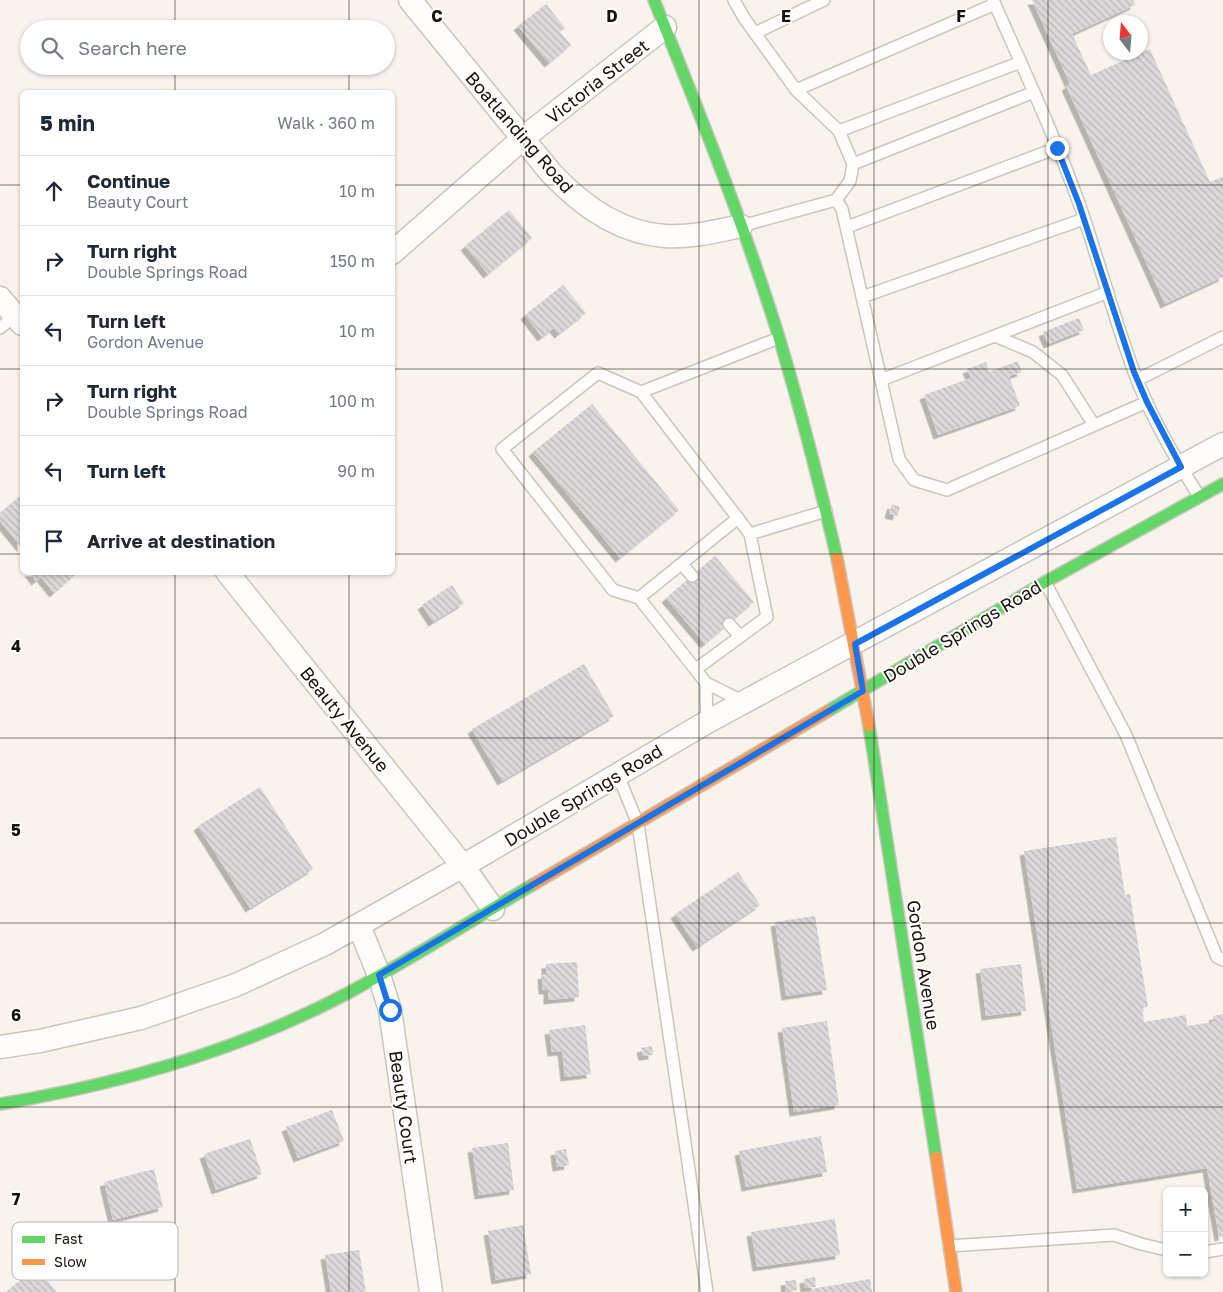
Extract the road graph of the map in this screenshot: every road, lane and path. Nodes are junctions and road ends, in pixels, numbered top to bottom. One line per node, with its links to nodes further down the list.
1 (410, 0): 12 (street, Boatlanding Road)
2 (654, 0): 6 (street, Gordon Avenue)
3 (734, 0): 7 (lane)
4 (824, 0): 7 (lane)
5 (994, 2): 8 (lane); 9 (lane)
6 (665, 27): 12 (street, Victoria Street); 17 (street, Gordon Avenue)
7 (755, 33): 9 (lane)
8 (1021, 62): 10 (lane); 11 (lane)
9 (796, 90): 11 (lane)
10 (1034, 92): 13 (lane); 14 (lane)
11 (839, 130): 14 (lane)
12 (522, 139): 17 (street, Boatlanding Road); 19 (street, Victoria Street)
13 (1057, 148): 16 (lane); 18 (lane)
14 (853, 164): 15 (lane)
15 (836, 200): 17 (lane); 18 (lane)
16 (1084, 219): 20 (lane); 21 (lane)
17 (741, 226): 26 (street, Gordon Avenue)
18 (847, 227): 21 (lane)
19 (395, 250)
20 (1108, 292): 24 (lane); 28 (lane)
21 (862, 297): 27 (lane)
22 (0, 298): 23 (street)
23 (13, 323)
24 (995, 336): 27 (lane); 31 (lane)
25 (1223, 337): 28 (lane)
26 (779, 338): 29 (lane); 36 (street, Gordon Avenue)
27 (881, 380): 31 (lane)
28 (1137, 380): 30 (lane)
29 (641, 392): 37 (lane); 43 (lane)
30 (1147, 402): 31 (lane); 33 (lane)
31 (1094, 426)
32 (1223, 444): 33 (street, Double Springs Road)
33 (1181, 467): 35 (lane); 46 (street, Double Springs Road)
34 (1223, 484): 35 (street, Double Springs Road)
35 (1199, 496): 42 (street, Double Springs Road)
36 (826, 511): 38 (lane); 46 (street, Gordon Avenue)
37 (738, 518): 38 (lane); 39 (lane)
38 (750, 534): 45 (lane)
39 (682, 564): 41 (lane); 43 (lane)
40 (229, 575): 54 (street, Beauty Avenue)
41 (692, 576)
42 (1045, 582): 49 (street, Double Springs Road); 57 (lane)
43 (639, 598): 47 (lane)
44 (729, 624): 45 (lane)
45 (740, 636): 47 (lane)
46 (855, 644): 49 (street, Gordon Avenue); 50 (street, Double Springs Road)
47 (696, 669): 48 (lane)
48 (706, 683): 50 (lane); 51 (lane)
49 (863, 691): 53 (street, Double Springs Road); 61 (street, Gordon Avenue)
50 (744, 702): 51 (street, Double Springs Road)
51 (707, 722): 52 (street, Double Springs Road)
52 (618, 775): 53 (lane); 54 (street, Double Springs Road)
53 (638, 824): 55 (street, Double Springs Road); 66 (lane)
54 (463, 866): 55 (street, Beauty Avenue); 56 (street, Double Springs Road)
55 (493, 909): 58 (street, Double Springs Road)
56 (359, 926): 58 (street, Beauty Court); 59 (street, Double Springs Road)
57 (1223, 960)
58 (379, 975): 60 (street, Double Springs Road); 65 (street, Beauty Court)
59 (0, 1047)
60 (0, 1104)
61 (949, 1246): 62 (lane); 67 (street, Gordon Avenue)
62 (1163, 1249)
63 (1223, 1249): 64 (lane)
64 (1208, 1251)
65 (431, 1292)
66 (707, 1292)
67 (956, 1292)

